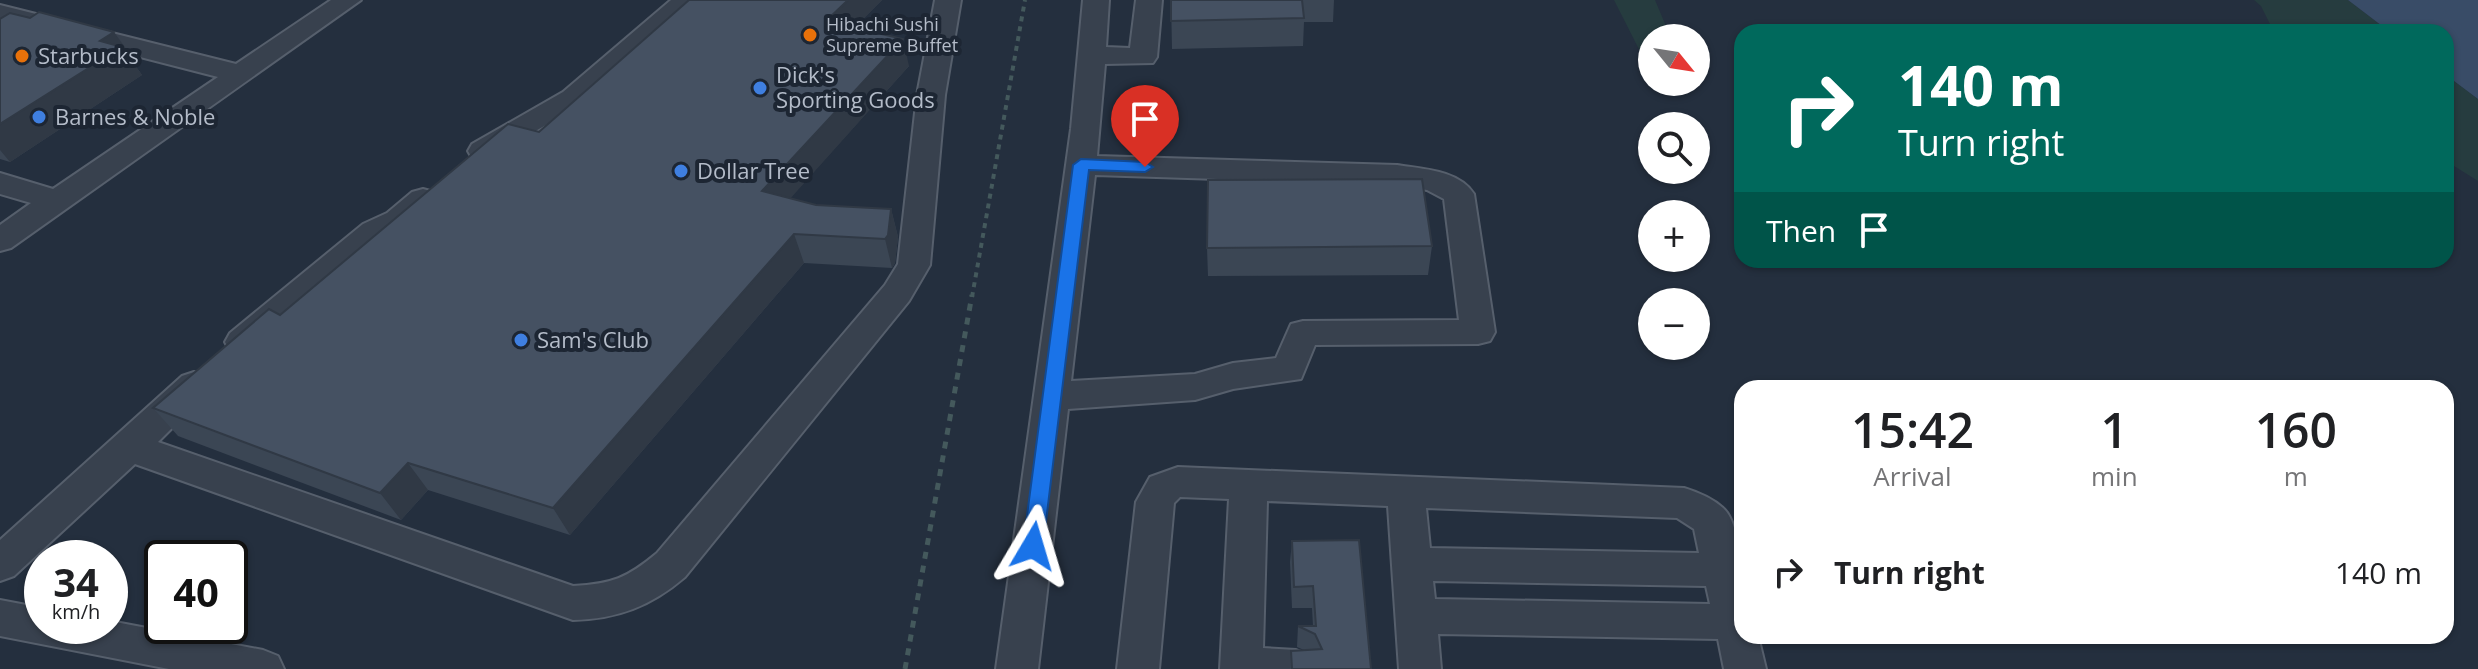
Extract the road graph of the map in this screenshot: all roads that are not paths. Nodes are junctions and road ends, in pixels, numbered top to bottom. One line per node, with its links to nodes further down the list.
1 (11, 0): 7 (street)
2 (348, 0): 10 (street)
3 (687, 0): 16 (street)
4 (948, 0): 16 (street)
5 (1096, 0): 9 (street)
6 (1149, 0): 9 (street)
7 (0, 6)
8 (0, 13): 10 (street)
9 (1092, 55): 11 (street)
10 (240, 74): 13 (street)
11 (1081, 165): 15 (street); 15 (street)
12 (0, 183): 13 (street)
13 (57, 201): 14 (street)
14 (0, 240)
15 (1053, 396): 31 (street)
16 (127, 446): 19 (street)
17 (1249, 485): 18 (street); 29 (street); 32 (street)
18 (1406, 491): 20 (street); 21 (street)
19 (0, 564)
20 (1412, 564): 21 (street); 22 (street)
21 (1722, 570): 24 (street)
22 (1416, 616): 25 (street); 34 (street)
23 (0, 618): 26 (street)
24 (1734, 618)
25 (1734, 622)
26 (24, 623)
27 (128, 643): 30 (street)
28 (1740, 644): 35 (street)
29 (1241, 668): 33 (street)
30 (263, 669)
31 (1017, 669)
32 (1138, 669)
33 (1296, 669)
34 (1420, 669)
35 (1745, 669)

